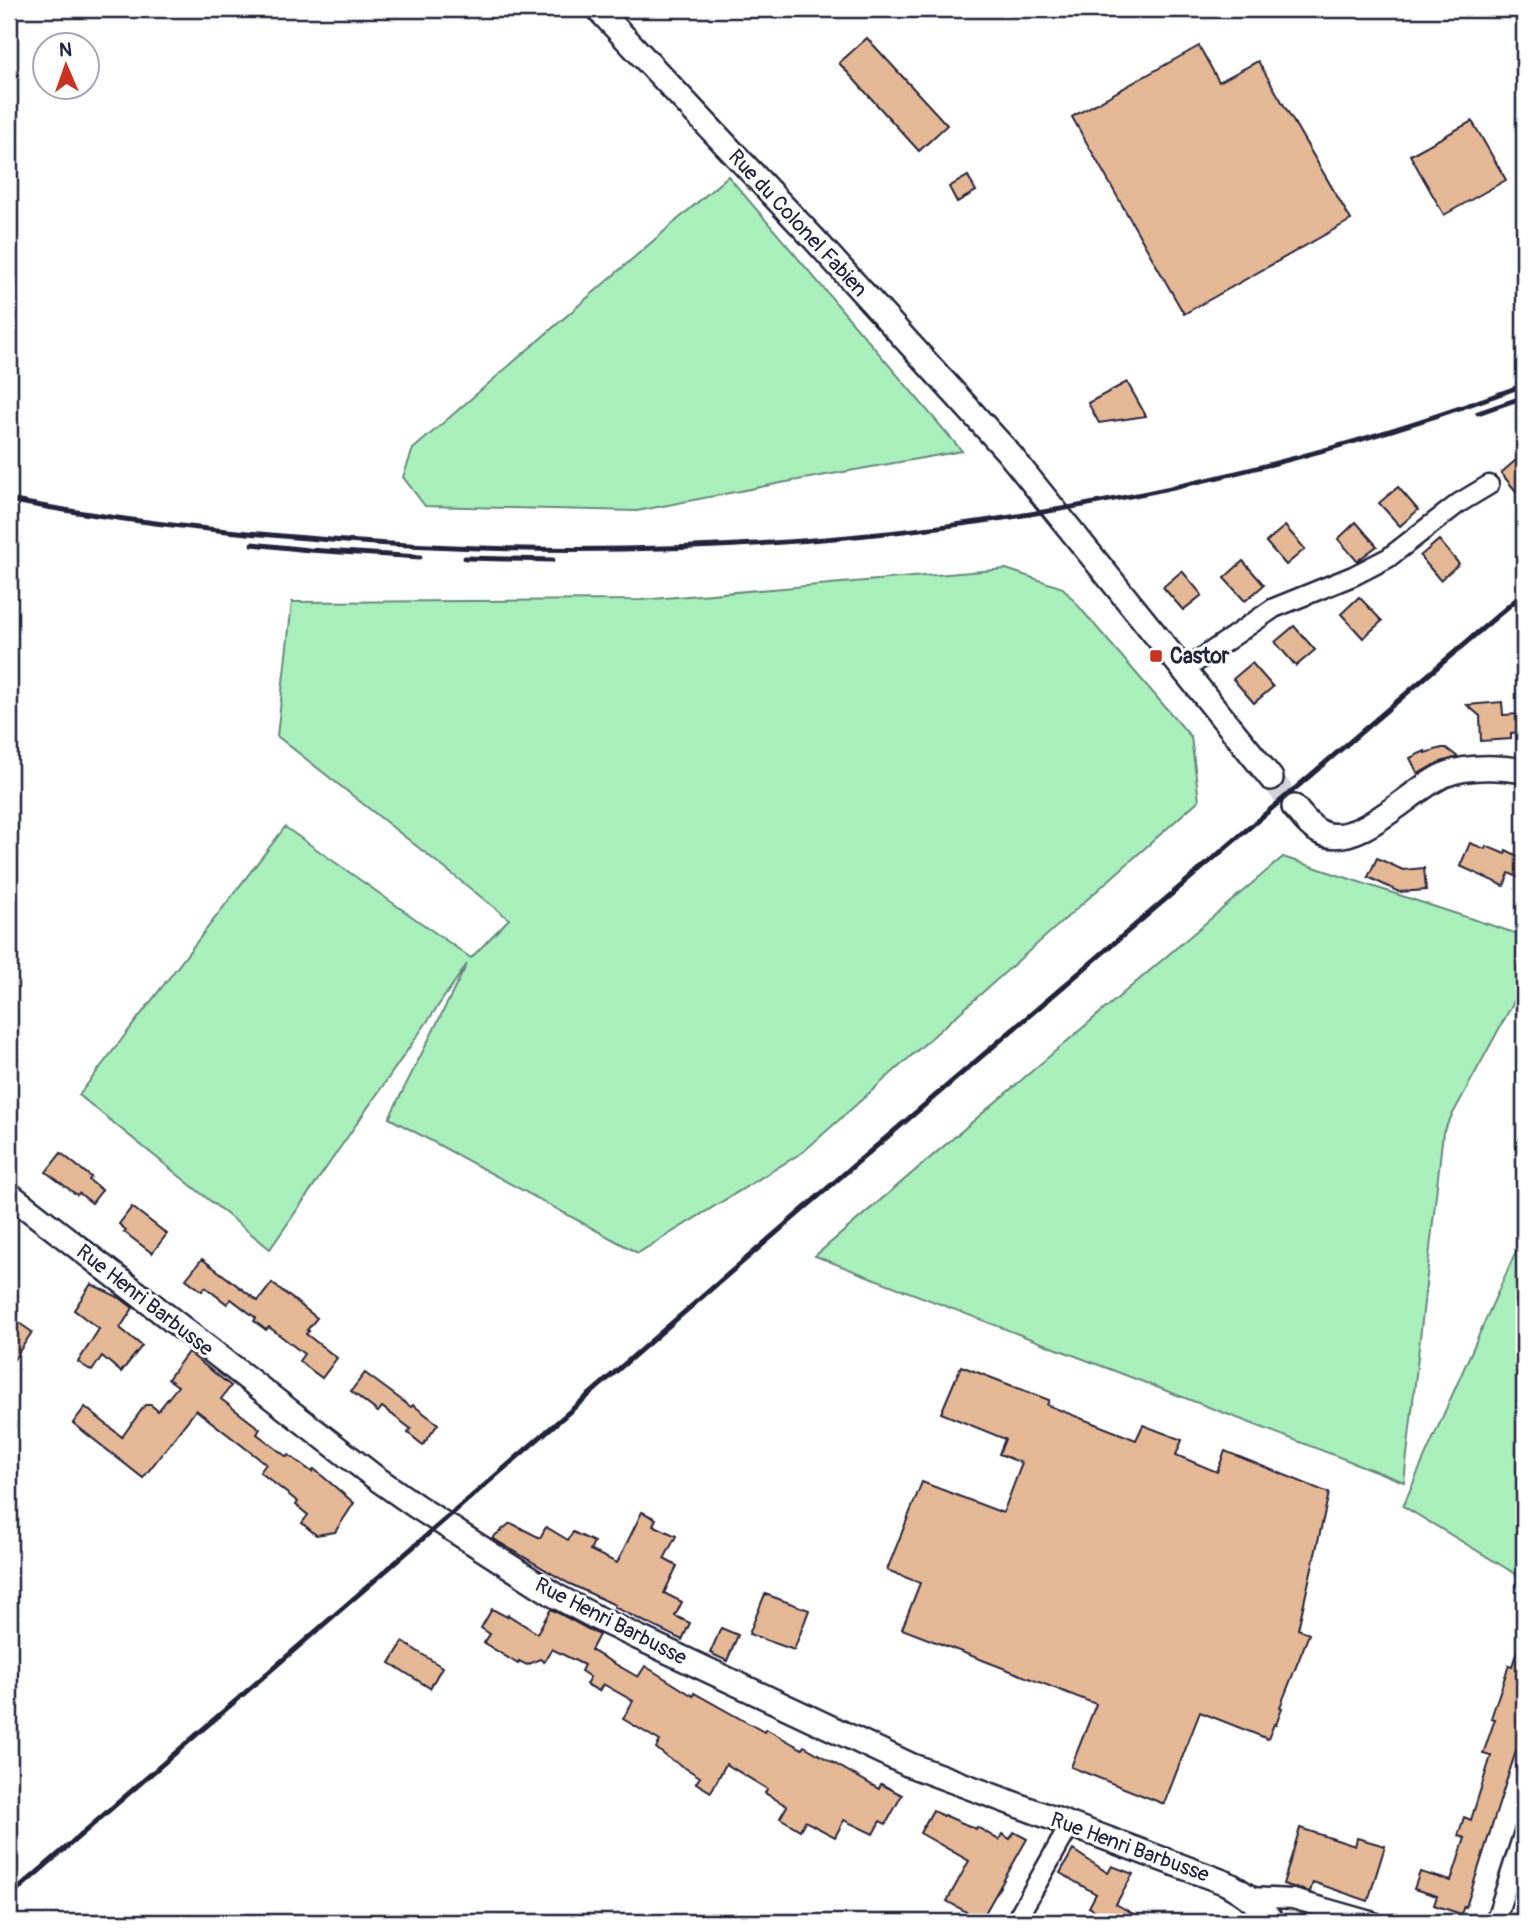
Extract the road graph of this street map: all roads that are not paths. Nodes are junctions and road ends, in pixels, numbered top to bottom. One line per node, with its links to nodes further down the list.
1 (598, 9): 3 (street, Rue du Colonel Fabien)
2 (1489, 485): 3 (street)
3 (1183, 671): 5 (street, Rue du Colonel Fabien)
4 (1524, 771): 6 (street)
5 (1270, 778)
6 (1294, 807)
7 (12, 1196): 8 (street, Rue Henri Barbusse)
8 (1070, 1825): 10 (street, Rue Henri Barbusse); 11 (street)
9 (1524, 1832): 14 (street)
10 (1250, 1897): 12 (street, Rue Henri Barbusse); 13 (street)
11 (1015, 1922)
12 (1272, 1922)
13 (1374, 1922)
14 (1495, 1922)

